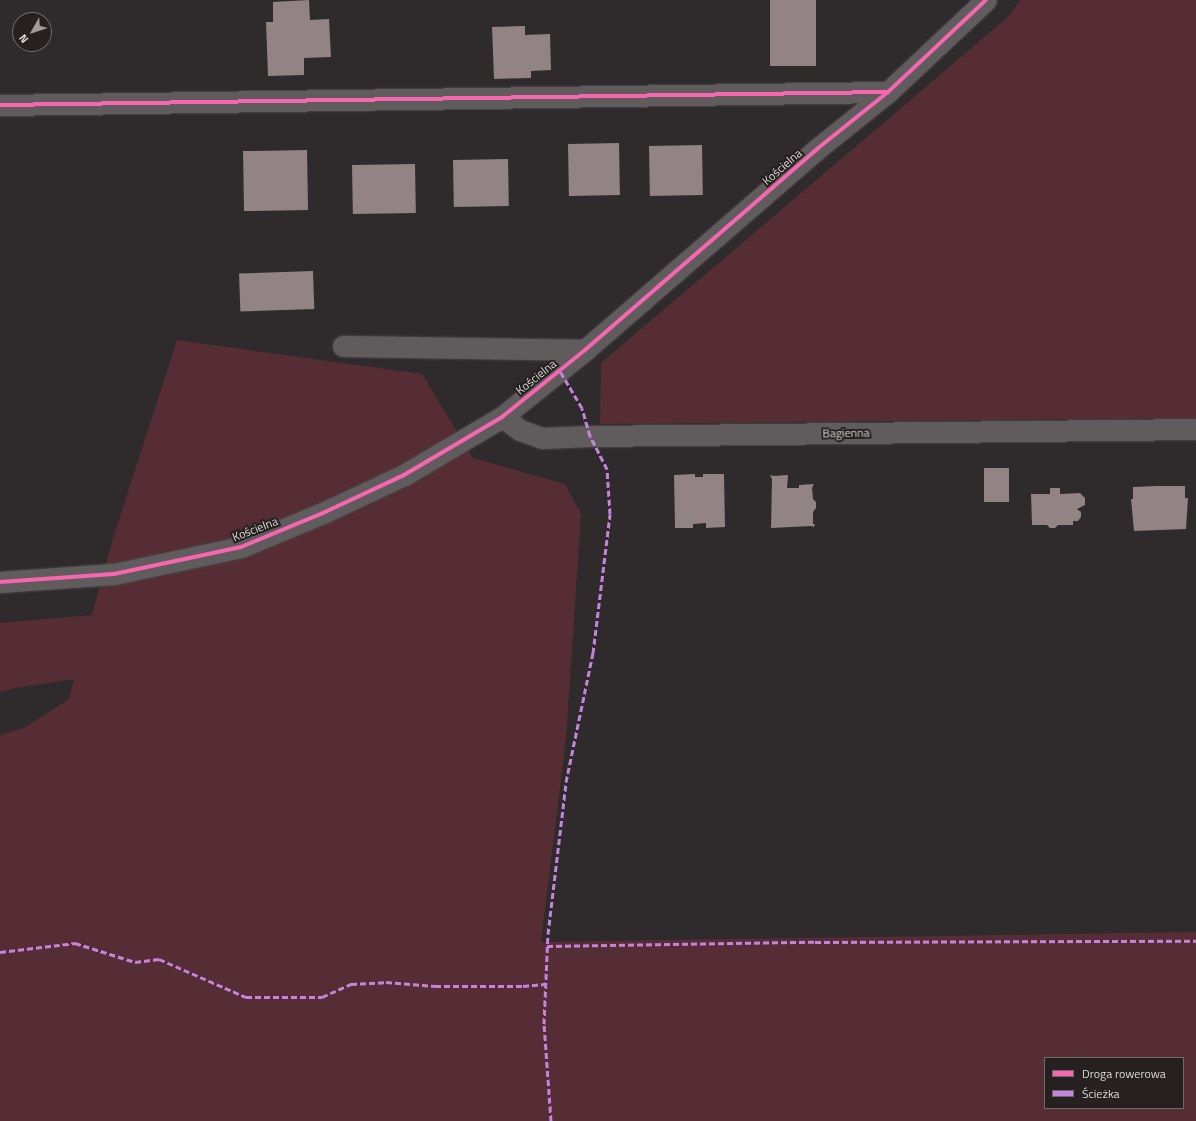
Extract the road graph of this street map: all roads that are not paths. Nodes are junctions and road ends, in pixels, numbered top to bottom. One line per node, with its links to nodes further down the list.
1 (986, 0): 2 (street, Kościelna)
2 (888, 92): 3 (street); 5 (street, Kościelna)
3 (0, 106)
4 (342, 346): 5 (street)
5 (585, 350): 6 (street, Kościelna)
6 (502, 417): 7 (street, Bagienna); 8 (street, Kościelna)
7 (1196, 429)
8 (0, 582)

